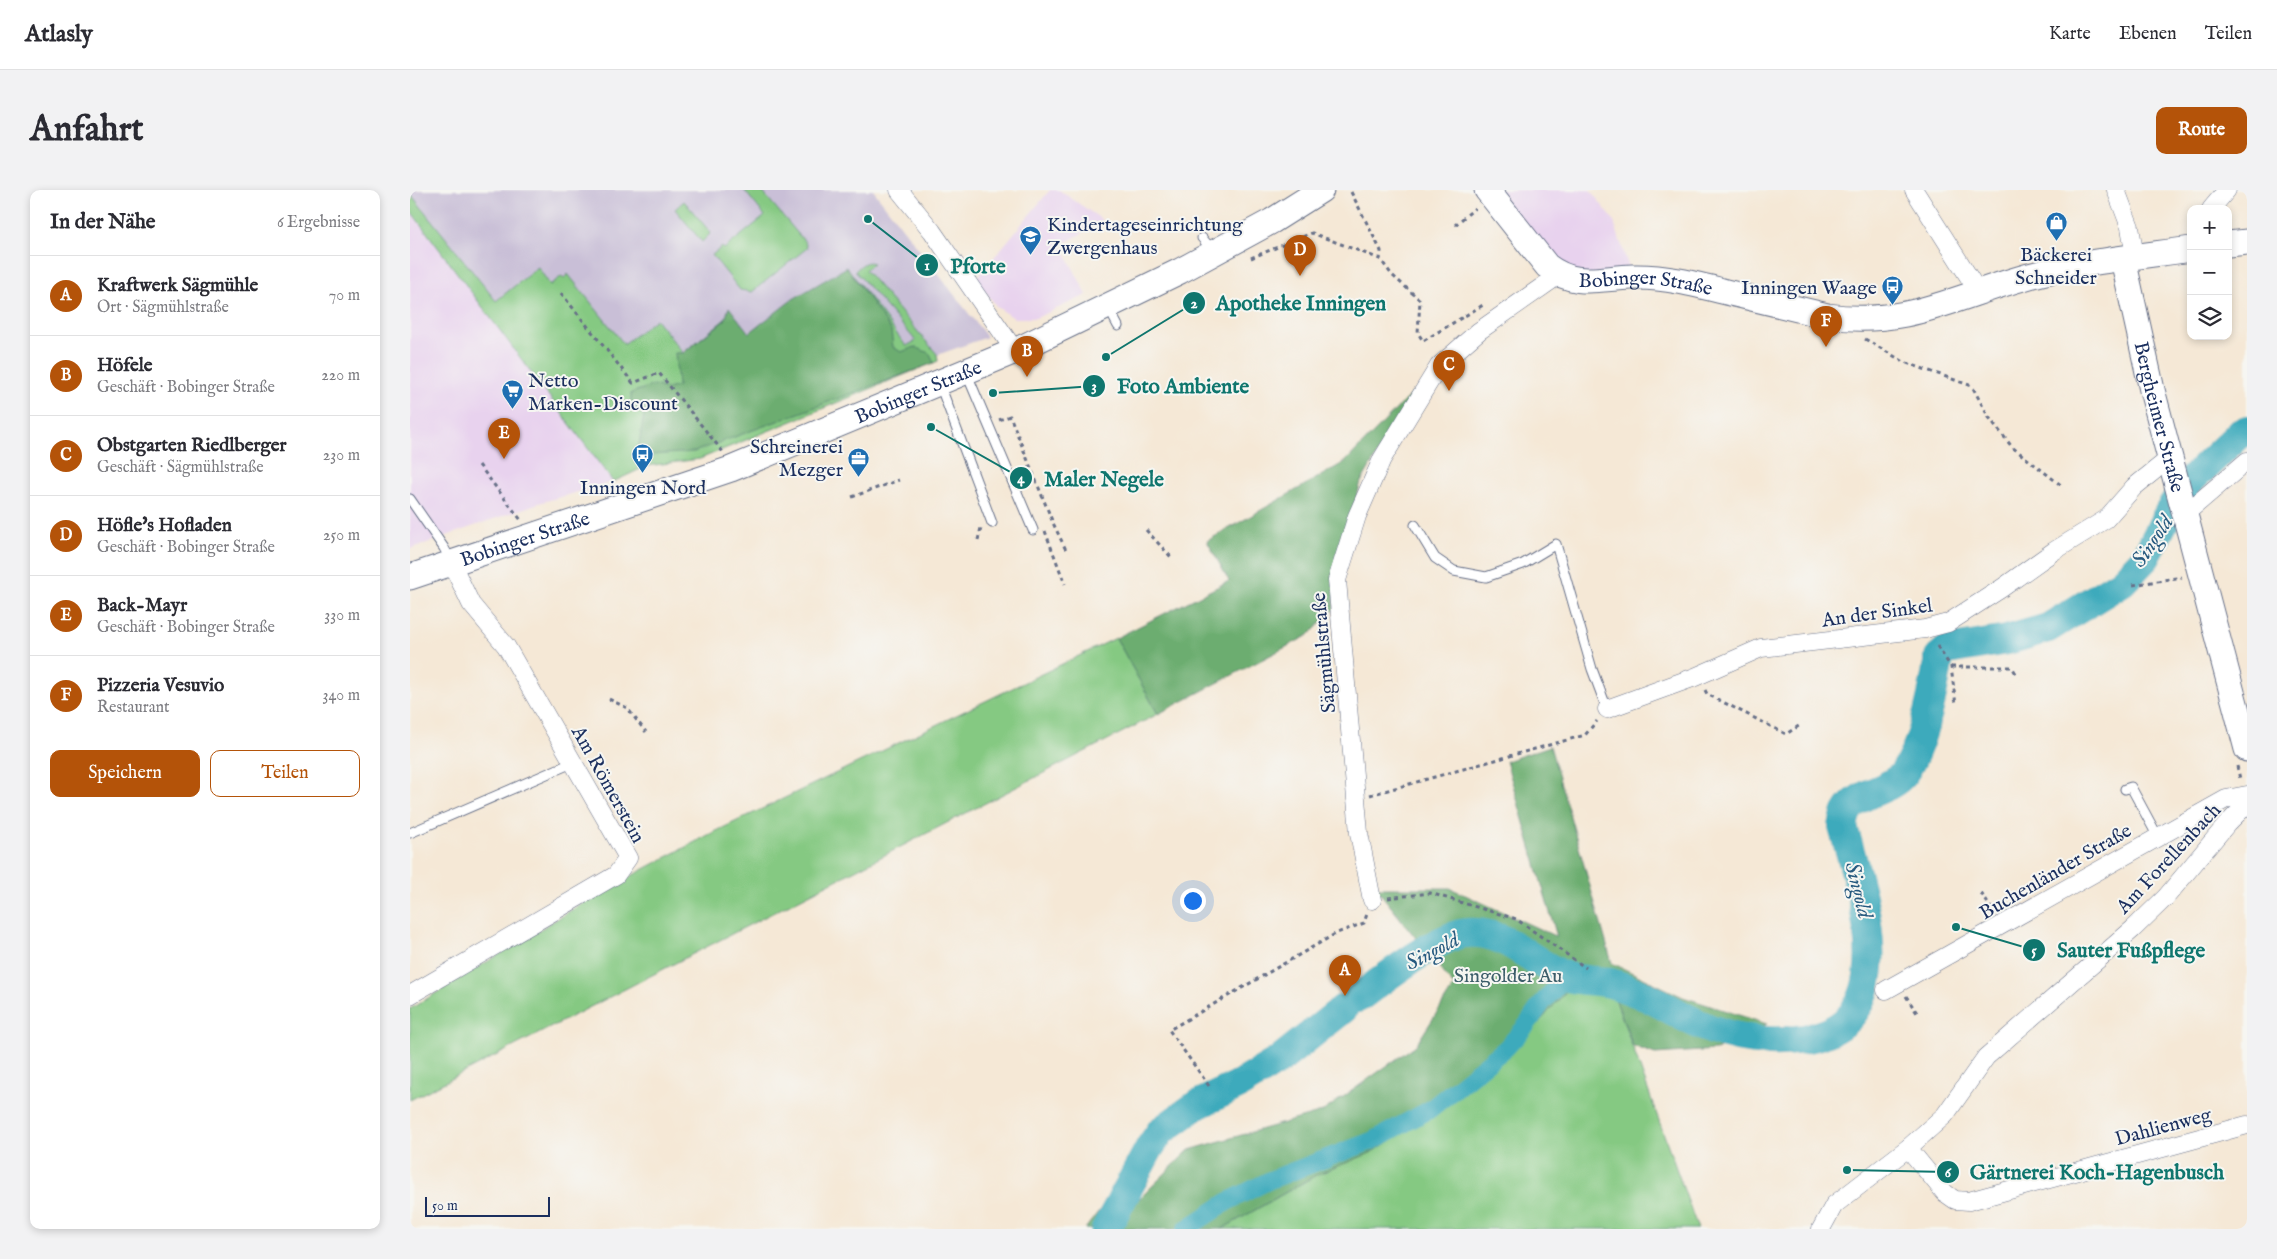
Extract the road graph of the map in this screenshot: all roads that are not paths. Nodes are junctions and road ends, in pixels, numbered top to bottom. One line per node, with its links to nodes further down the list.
1 (899, 190): 14 (street)
2 (1321, 190): 14 (main road, Bobinger Straße)
3 (1914, 190): 13 (street)
4 (2116, 190): 11 (street)
5 (2227, 190): 7 (street)
6 (1480, 200): 12 (main road, Bobinger Straße)
7 (2214, 205)
8 (2247, 242): 9 (main road)
9 (2232, 244)
10 (2187, 250): 11 (main road, Bobinger Straße)
11 (2129, 258): 13 (main road, Bobinger Straße); 17 (main road, Bergheimer Straße)
12 (1559, 275): 13 (main road, Bobinger Straße); 34 (street, Sägmühlstraße)
13 (1979, 293)
14 (1015, 351): 15 (main road, Bobinger Straße)
15 (966, 372): 16 (main road, Bobinger Straße); 23 (lane)
16 (939, 383): 21 (lane); 24 (main road, Bobinger Straße)
17 (2170, 458): 20 (main road, Bergheimer Straße); 26 (street, An der Sinkel)
18 (2247, 461): 20 (street)
19 (410, 499): 24 (lane)
20 (2181, 502): 27 (main road, Bergheimer Straße)
21 (992, 523)
22 (1415, 525): 26 (lane)
23 (1033, 530)
24 (451, 562): 25 (main road, Bobinger Straße); 28 (street, Am Römerstein)
25 (410, 577)
26 (1607, 709)
27 (2247, 749)
28 (572, 763): 32 (lane); 36 (street, Am Römerstein)
29 (2125, 789): 33 (lane)
30 (2247, 795): 33 (street, Buchenländer Straße)
31 (2247, 804): 38 (street, Am Forellenbach)
32 (410, 833)
33 (2158, 837): 35 (street, Buchenländer Straße)
34 (1372, 900)
35 (1886, 990)
36 (410, 995)
37 (2247, 1125): 38 (street, Dahlienweg)
38 (1908, 1148): 39 (street, Am Forellenbach)
39 (1821, 1229)

